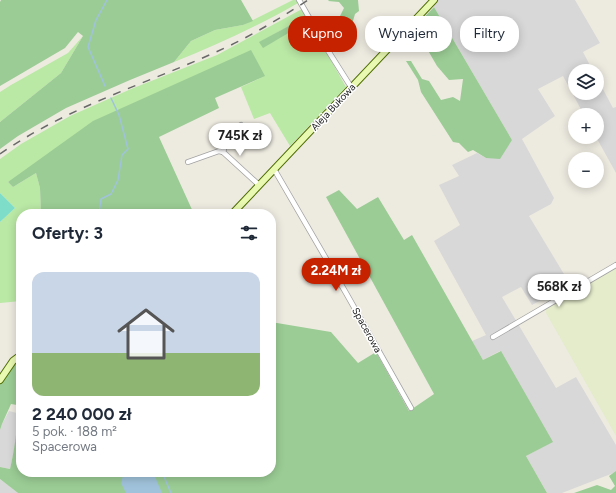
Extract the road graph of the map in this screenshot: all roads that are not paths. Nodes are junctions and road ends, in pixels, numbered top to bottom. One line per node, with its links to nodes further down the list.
1 (300, 0): 3 (street)
2 (434, 0): 3 (street, Aleja Bukowa)
3 (351, 87): 7 (street, Aleja Bukowa)
4 (241, 125): 5 (street)
5 (224, 152): 6 (street); 8 (street)
6 (188, 162)
7 (274, 169): 8 (street, Aleja Bukowa); 14 (street, Spacerowa)
8 (259, 185): 9 (street, Aleja Bukowa)
9 (237, 209)
10 (616, 265): 11 (street)
11 (493, 337)
12 (16, 359): 13 (street)
13 (0, 380)
14 (411, 408)

